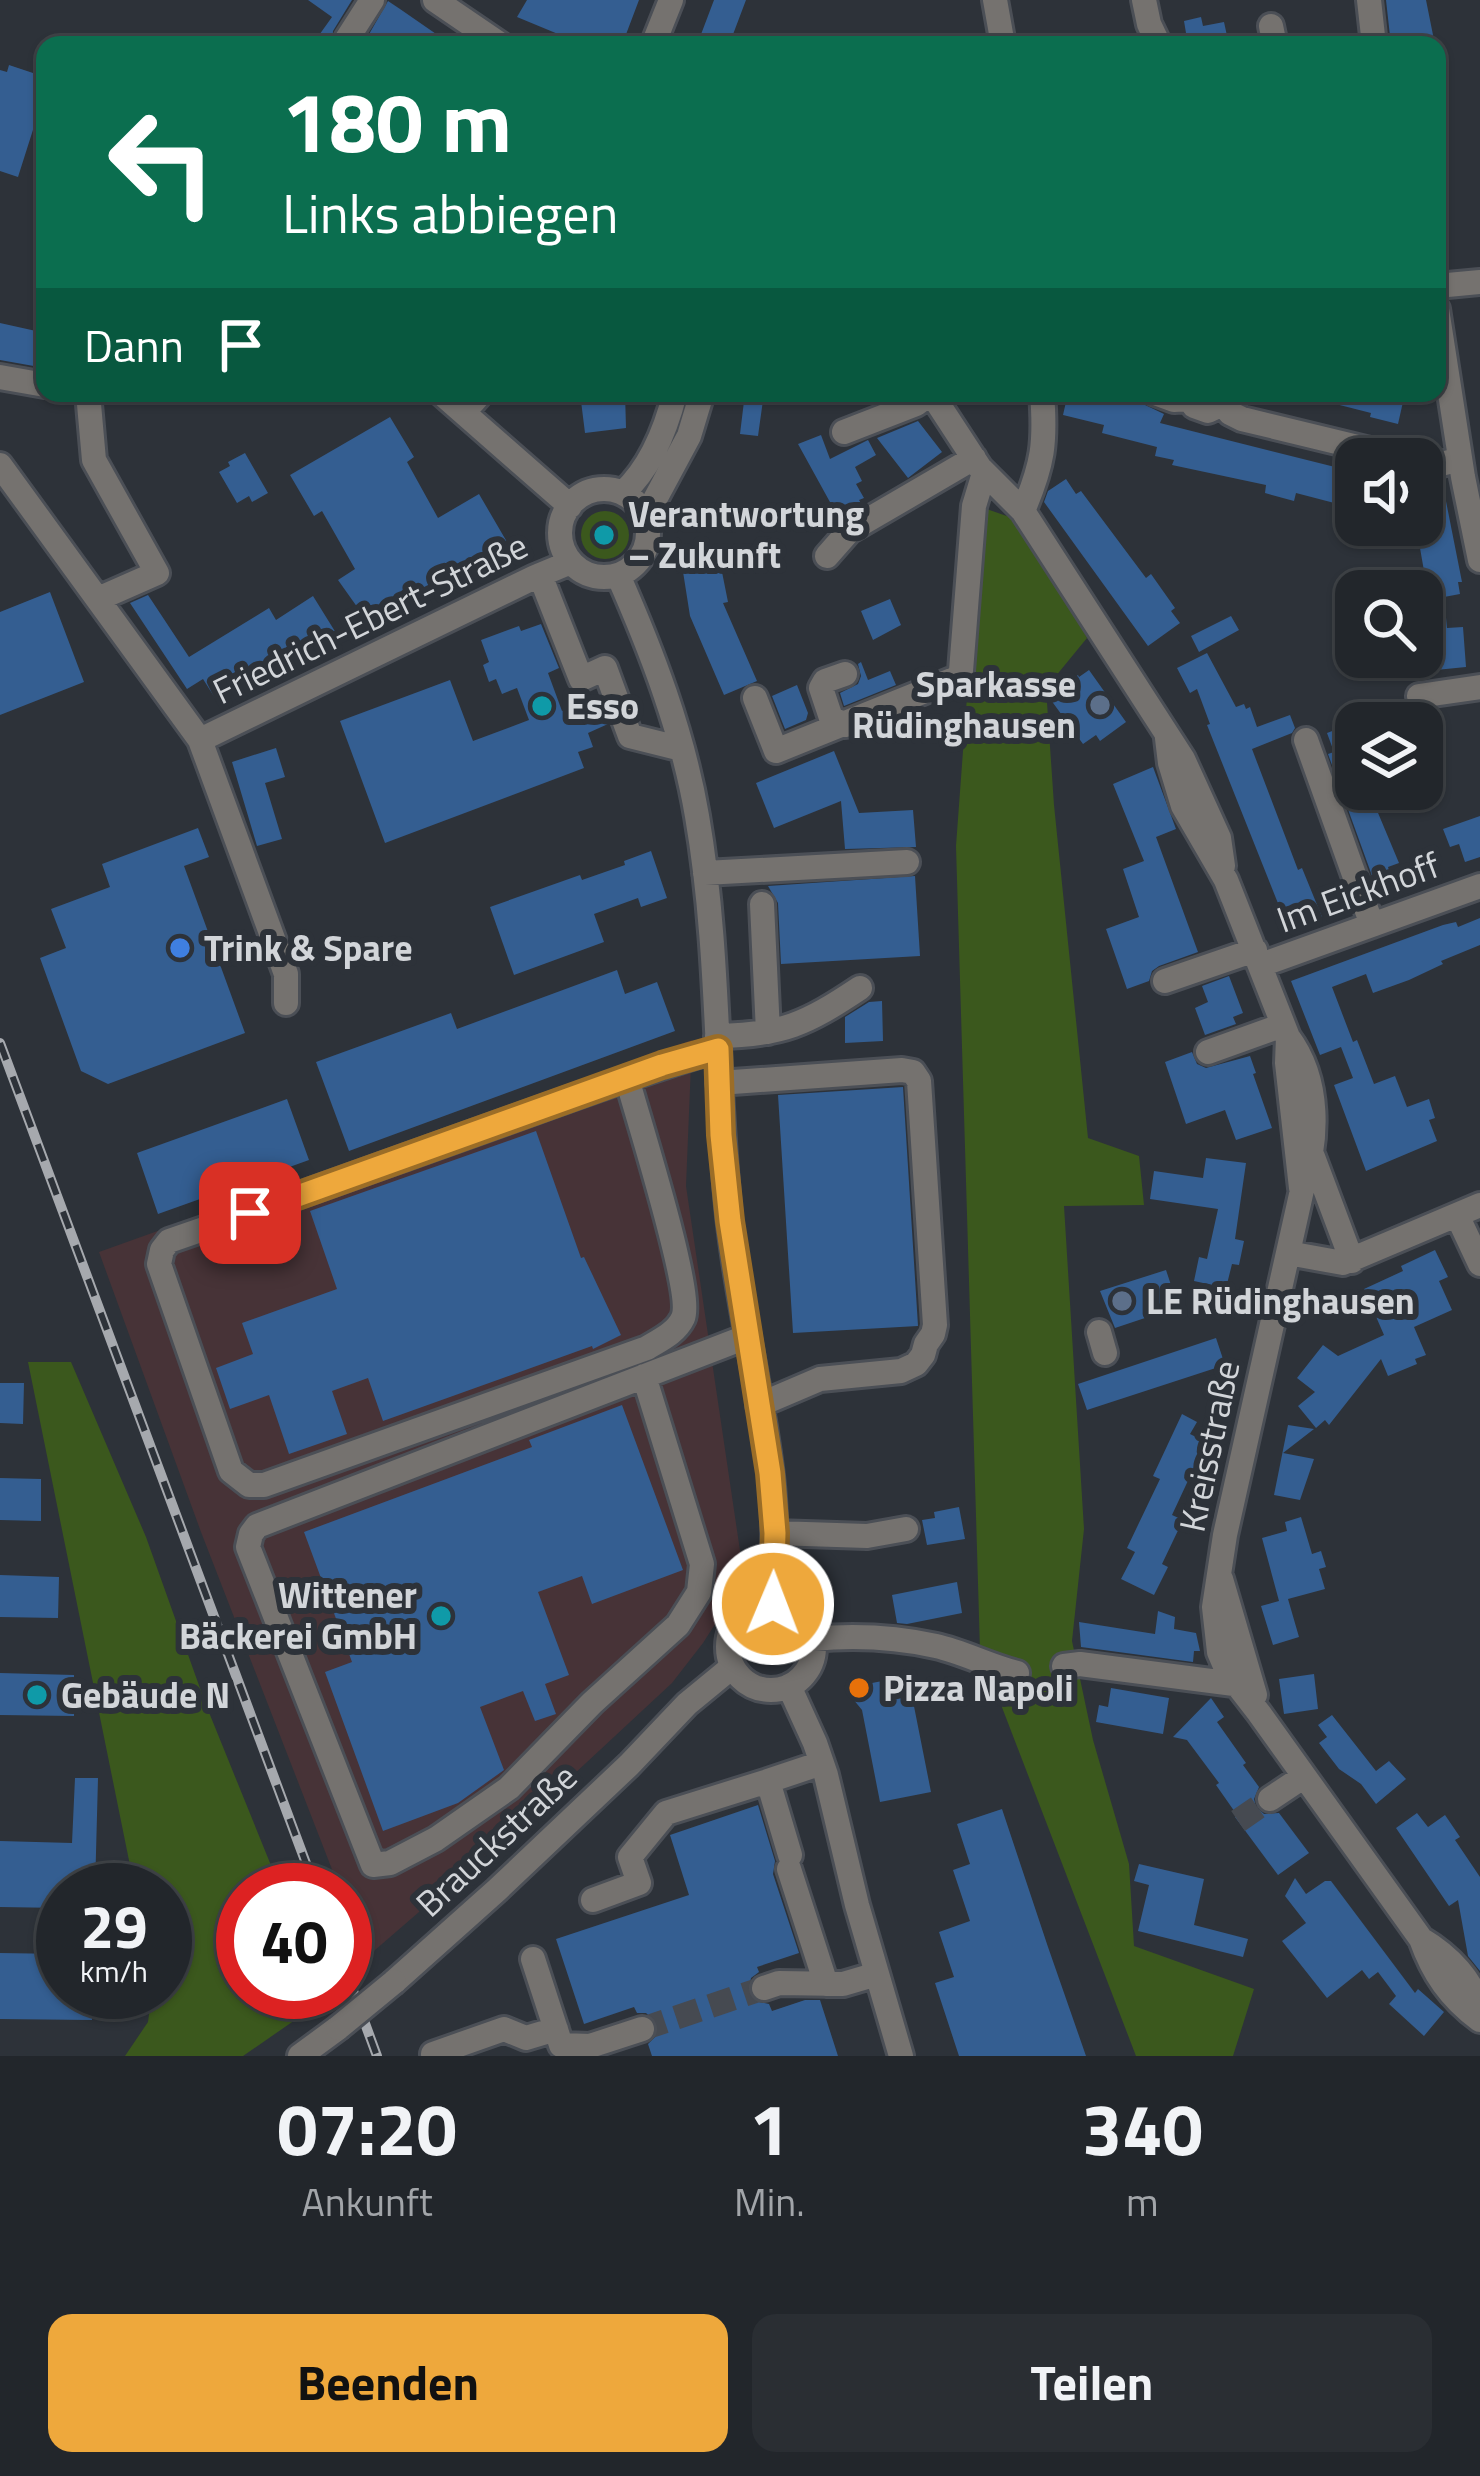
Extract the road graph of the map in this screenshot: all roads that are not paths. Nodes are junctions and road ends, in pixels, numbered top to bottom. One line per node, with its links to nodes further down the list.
1 (359, 0): 2 (street)
2 (373, 0)
3 (671, 0): 7 (street)
4 (994, 0): 8 (street)
5 (1144, 0): 9 (street)
6 (1369, 0): 10 (street)
7 (657, 36)
8 (1001, 36)
9 (1155, 36)
10 (1373, 36)
11 (1480, 282): 12 (street)
12 (1446, 285)
13 (1446, 367): 28 (street)
14 (0, 377): 15 (street)
15 (36, 383)
16 (89, 402): 41 (street)
17 (672, 402): 32 (street)
18 (699, 402): 35 (street)
19 (919, 402): 26 (street)
20 (937, 402): 31 (street, Kreisstraße)
21 (1043, 402): 34 (street)
22 (1194, 402): 23 (street)
23 (1221, 402)
24 (1226, 402): 27 (street)
25 (472, 403): 33 (street, Friedrich-Ebert-Straße)
26 (844, 433)
27 (1335, 441)
28 (1460, 459): 29 (street); 37 (street)
29 (1443, 464)
30 (0, 465): 41 (street, Friedrich-Ebert-Straße)
31 (979, 465): 34 (street, Kreisstraße); 36 (street); 46 (street)
32 (623, 494): 33 (street); 35 (street)
33 (570, 506): 38 (street, Friedrich-Ebert-Straße)
34 (1023, 511): 55 (street, Kreisstraße)
35 (645, 518): 39 (street)
36 (836, 555)
37 (1480, 560)
38 (572, 562): 39 (street, Friedrich-Ebert-Straße); 40 (street, Friedrich-Ebert-Straße)
39 (618, 574): 49 (street)
40 (540, 575): 47 (street, Friedrich-Ebert-Straße); 49 (street)
41 (98, 599): 47 (street, Friedrich-Ebert-Straße)
42 (845, 674): 46 (street)
43 (1480, 687): 44 (street)
44 (1419, 696)
45 (755, 698): 46 (street)
46 (845, 724)
47 (200, 740): 58 (street, Friedrich-Ebert-Straße)
48 (1306, 740): 54 (street)
49 (682, 749): 51 (street)
50 (907, 862): 51 (street)
51 (705, 873): 61 (street)
52 (1480, 886): 54 (street, Im Eickhoff)
53 (763, 904): 60 (street)
54 (1372, 925): 55 (street, Im Eickhoff)
55 (1258, 957): 56 (street, Im Eickhoff); 59 (street, Kreisstraße)
56 (1165, 981)
57 (860, 988): 60 (street)
58 (286, 1003)
59 (1286, 1031): 62 (street); 65 (street, Kreisstraße); 66 (street, Kreisstraße)
60 (768, 1032): 61 (street)
61 (718, 1042): 63 (street); 64 (street)
62 (1208, 1052)
63 (627, 1078): 63 (street)
64 (719, 1083): 71 (street); 73 (street)
65 (1313, 1156): 66 (street, Kreisstraße); 69 (street)
66 (1302, 1190): 68 (street, Kreisstraße)
67 (1468, 1210): 69 (street); 70 (street)
68 (1288, 1253): 69 (street); 81 (street, Kreisstraße)
69 (1352, 1261)
70 (1480, 1264)
71 (746, 1336): 72 (street); 73 (street)
72 (644, 1376): 72 (street)
73 (759, 1405): 75 (street)
74 (906, 1528): 75 (street)
75 (775, 1533): 76 (street)
76 (773, 1604): 77 (street); 79 (street)
77 (813, 1639): 80 (street); 82 (street)
78 (1064, 1666): 81 (street)
79 (733, 1667): 82 (street); 96 (street, Brauckstraße, bridge)
80 (1017, 1672)
81 (1242, 1682): 84 (street, Kreisstraße)
82 (789, 1686): 83 (street)
83 (822, 1762): 85 (street); 89 (street)
84 (1303, 1777): 86 (street); 92 (street, Kreisstraße)
85 (768, 1780): 87 (street); 90 (street)
86 (1270, 1799)
87 (593, 1900)
88 (533, 1959): 93 (street)
89 (877, 1974): 90 (street); 97 (street)
90 (826, 1984): 91 (street)
91 (764, 1988)
92 (1480, 2016)
93 (556, 2029): 94 (street); 95 (street)
94 (642, 2029)
95 (433, 2054)
96 (300, 2056)
97 (901, 2056)

